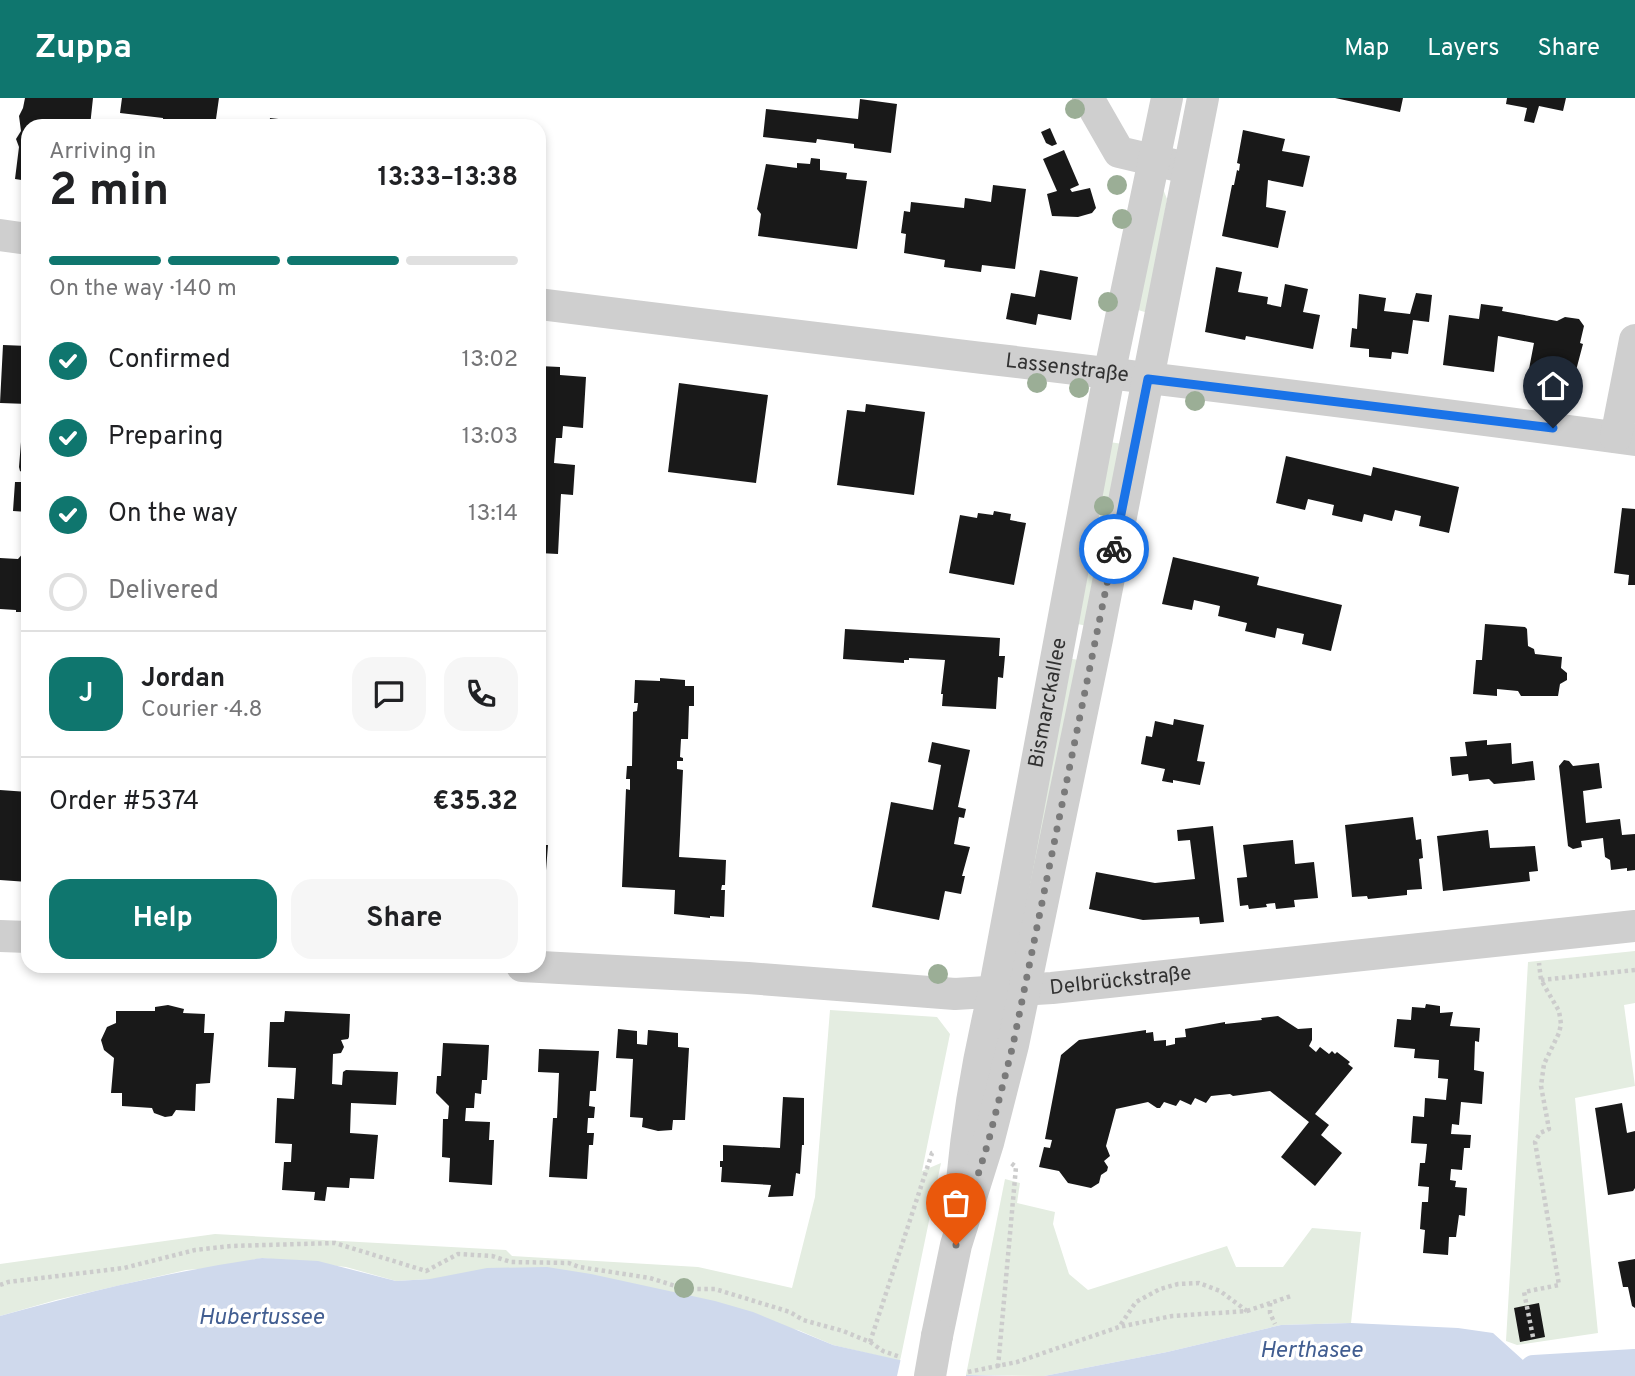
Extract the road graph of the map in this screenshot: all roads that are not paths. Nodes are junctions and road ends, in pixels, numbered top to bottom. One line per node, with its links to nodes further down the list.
1 (1088, 98): 4 (street)
2 (1167, 98): 4 (street, Bismarckallee)
3 (1203, 98): 5 (street, Bismarckallee)
4 (1155, 161): 5 (street); 10 (street, Bismarckallee)
5 (1189, 168): 11 (street, Bismarckallee)
6 (0, 235): 7 (street)
7 (21, 238)
8 (546, 305): 10 (street, Lassenstraße)
9 (1635, 340): 12 (street)
10 (1109, 375): 11 (street, Lassenstraße); 13 (street, Bismarckallee)
11 (1148, 379): 12 (street, Lassenstraße); 14 (street, Bismarckallee)
12 (1626, 438)
13 (1060, 634): 14 (street); 19 (street, Bismarckallee)
14 (1097, 639): 19 (street, Bismarckallee)
15 (1635, 926): 19 (street, Delbrückstraße)
16 (0, 936): 17 (street)
17 (21, 937)
18 (546, 967): 19 (street, Delbrückstraße)
19 (1009, 991): 20 (street, Bismarckallee, bridge)
20 (930, 1376)

